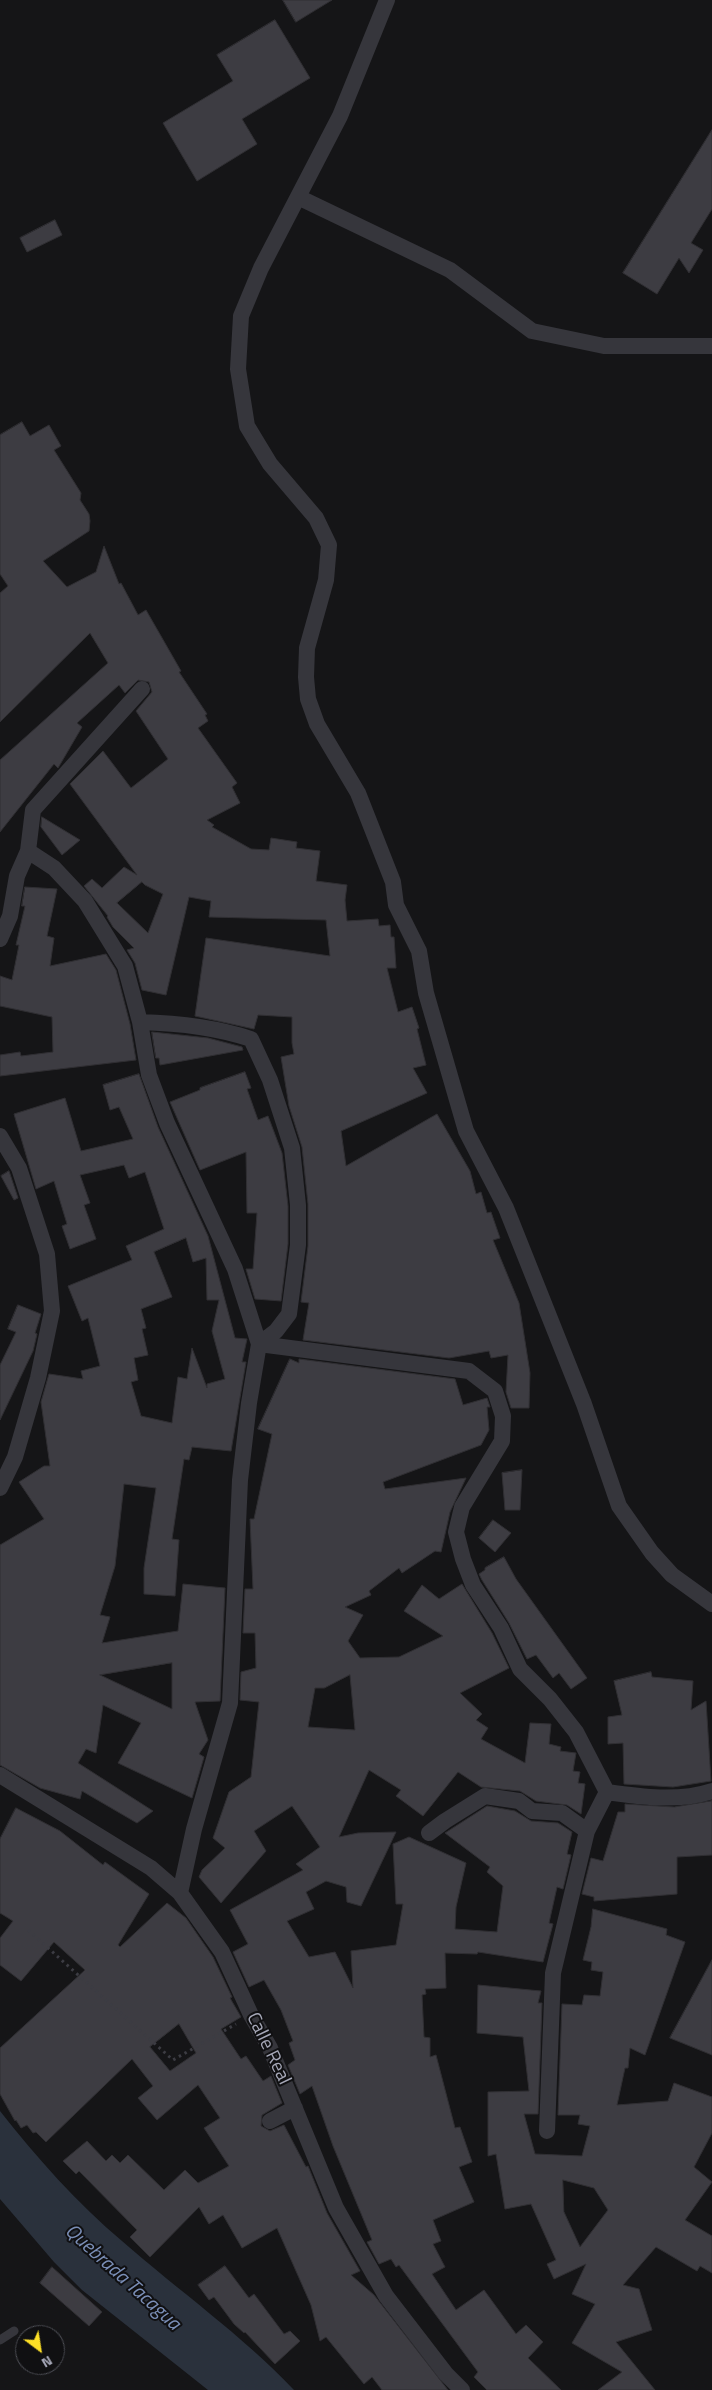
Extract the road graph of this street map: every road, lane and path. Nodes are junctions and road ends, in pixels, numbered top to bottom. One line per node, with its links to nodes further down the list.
1 (387, 0): 2 (street)
2 (298, 197): 3 (street); 11 (street)
3 (712, 346)
4 (142, 689): 5 (street)
5 (28, 851): 6 (street); 7 (street)
6 (0, 939)
7 (140, 1022): 9 (street); 9 (street)
8 (0, 1136): 10 (street)
9 (260, 1344): 14 (street); 17 (street)
10 (0, 1488)
11 (712, 1604)
12 (0, 1775): 17 (street, Calle Real)
13 (712, 1791): 14 (street)
14 (607, 1792): 15 (street)
15 (587, 1831): 16 (street); 22 (street)
16 (429, 1833)
17 (180, 1893): 19 (street, Calle Real)
18 (28, 1930): 19 (path)
19 (251, 2015): 20 (street, Calle Real)
20 (295, 2108): 21 (street); 25 (street, Calle Real)
21 (270, 2121)
22 (547, 2131)
23 (14, 2331): 24 (lane)
24 (0, 2340)
25 (462, 2390)

